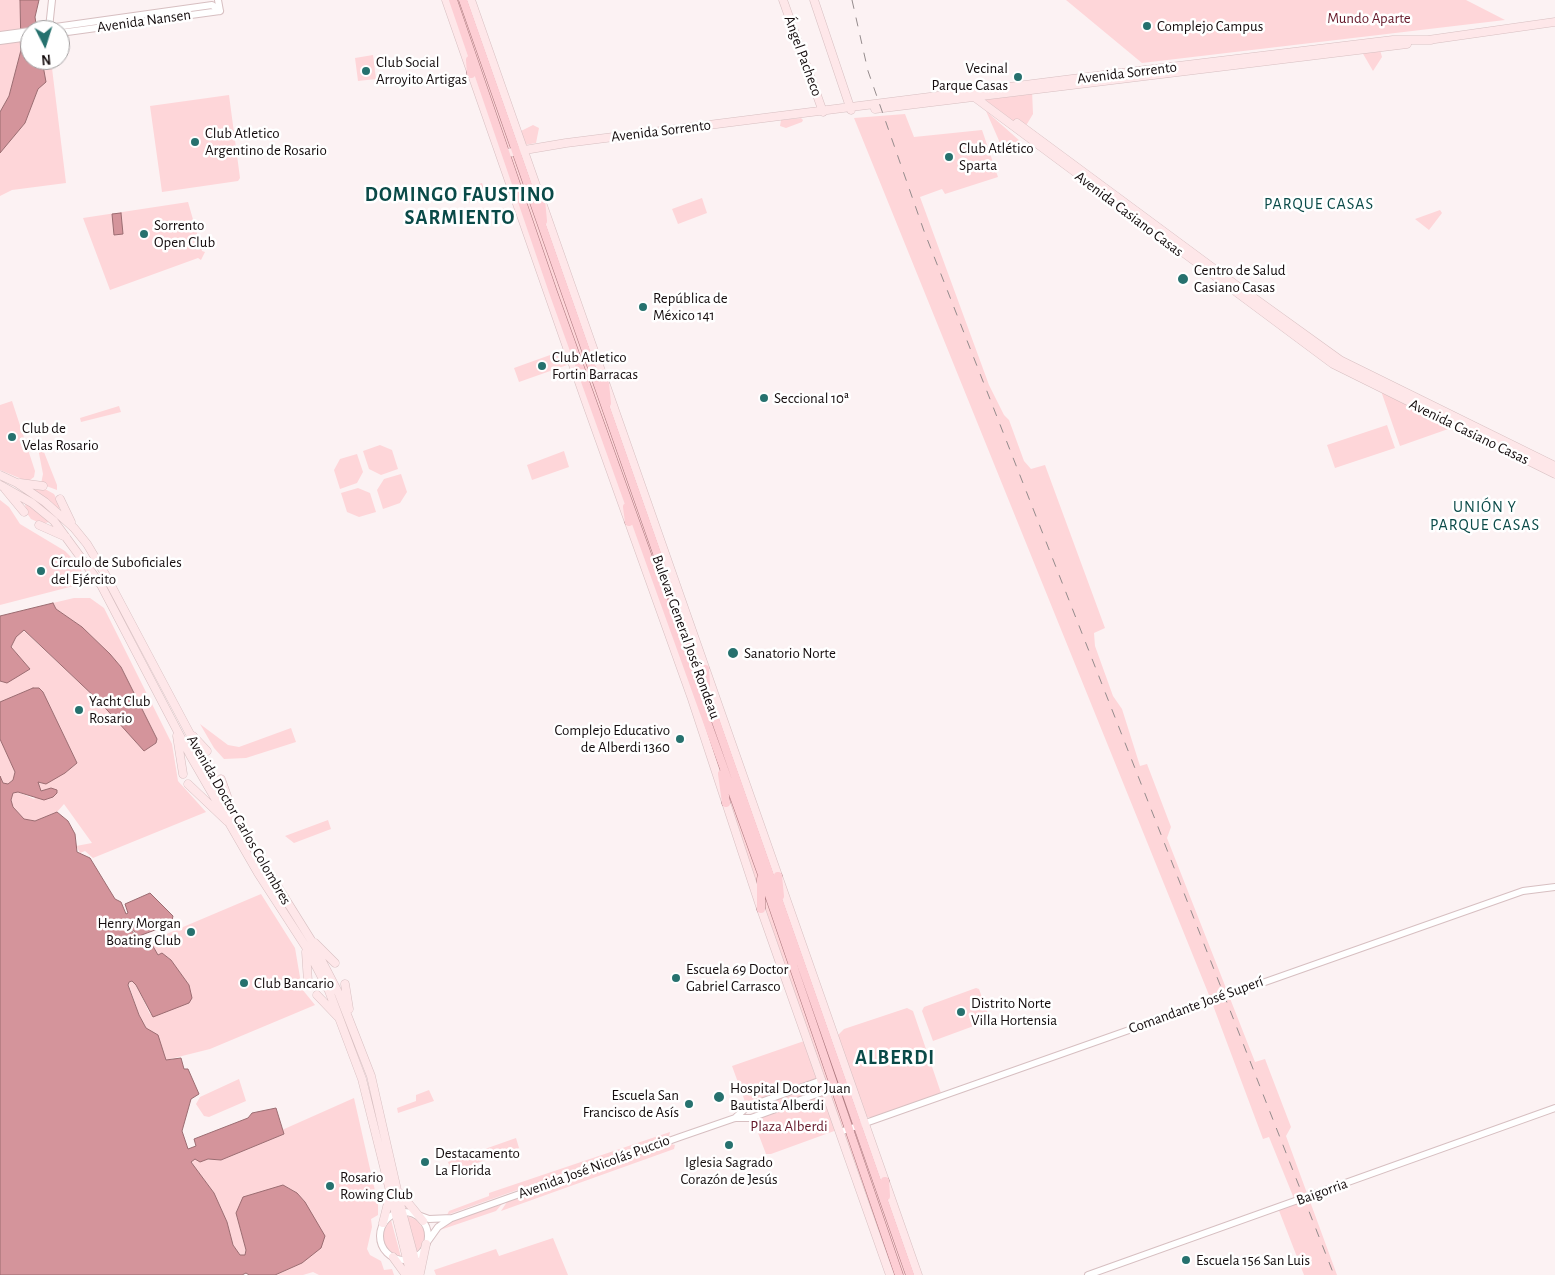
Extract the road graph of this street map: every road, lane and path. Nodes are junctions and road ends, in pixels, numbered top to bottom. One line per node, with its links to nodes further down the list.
1 (52, 0): 10 (street)
2 (218, 0): 9 (street)
3 (446, 0): 18 (main road, Bulevar General José Rondeau)
4 (453, 0): 17 (main road, Bulevar General José Rondeau)
5 (462, 0): 23 (main road, Bulevar General José Rondeau)
6 (471, 0): 22 (main road, Bulevar General José Rondeau)
7 (783, 0): 21 (main road, Ángel Pacheco)
8 (814, 0): 20 (main road)
9 (220, 11): 12 (street, Avenida Nansen); 14 (street, Avenida Nansen)
10 (47, 20)
11 (1555, 22): 19 (main road, Avenida Sorrento)
12 (70, 25)
13 (20, 32): 15 (street)
14 (70, 32)
15 (2, 37): 16 (street)
16 (20, 37)
17 (470, 50): 18 (main road); 24 (main road, Bulevar General José Rondeau)
18 (471, 74): 24 (main road, Bulevar General José Rondeau)
19 (976, 94): 20 (main road, Avenida Sorrento); 31 (main road, Avenida Casiano Casas); 32 (main road, Avenida Casiano Casas)
20 (851, 109): 21 (main road, Avenida Sorrento)
21 (823, 112): 22 (main road, Avenida Sorrento)
22 (524, 150): 23 (main road, Avenida Sorrento); 25 (main road, Bulevar General José Rondeau)
23 (515, 151): 24 (main road, Avenida Sorrento); 28 (main road, Bulevar General José Rondeau)
24 (503, 153): 26 (main road, Bulevar General José Rondeau); 27 (main road, Bulevar General José Rondeau)
25 (541, 200): 28 (main road); 29 (main road, Bulevar General José Rondeau)
26 (524, 203): 27 (main road); 37 (main road, Bulevar General José Rondeau)
27 (527, 228): 40 (main road, Bulevar General José Rondeau)
28 (544, 233): 30 (main road, Bulevar General José Rondeau)
29 (605, 384): 30 (main road); 44 (main road, Bulevar General José Rondeau)
30 (607, 412): 45 (main road, Bulevar General José Rondeau)
31 (1555, 466)
32 (1555, 474)
33 (0, 475): 34 (main road, Avenida Doctor Carlos Colombres)
34 (17, 483): 36 (main road); 42 (main road, Avenida Doctor Carlos Colombres)
35 (1, 485): 39 (main road); 43 (main road, Avenida Doctor Carlos Colombres)
36 (43, 486)
37 (625, 490): 40 (main road); 49 (main road, Bulevar General José Rondeau)
38 (60, 499): 42 (main road)
39 (24, 512)
40 (629, 522): 53 (main road, Bulevar General José Rondeau)
41 (39, 525): 43 (main road)
42 (74, 528): 47 (main road, Avenida Doctor Carlos Colombres)
43 (67, 537): 46 (main road, Avenida Doctor Carlos Colombres)
44 (705, 669): 45 (main road); 57 (main road, Bulevar General José Rondeau)
45 (706, 692): 60 (main road, Bulevar General José Rondeau)
46 (176, 726): 50 (main road); 55 (main road, Avenida Doctor Carlos Colombres)
47 (186, 729): 48 (main road); 54 (main road, Avenida Doctor Carlos Colombres)
48 (207, 751)
49 (721, 760): 53 (main road); 56 (main road, Bulevar General José Rondeau)
50 (183, 774)
51 (221, 779): 54 (main road)
52 (188, 784): 55 (main road)
53 (726, 803): 59 (main road, Bulevar General José Rondeau)
54 (233, 815): 61 (main road, Avenida Doctor Carlos Colombres)
55 (230, 824): 62 (main road, Avenida Doctor Carlos Colombres)
56 (761, 872): 59 (main road); 69 (main road, Bulevar General José Rondeau)
57 (778, 876): 60 (main road); 69 (main road, Bulevar General José Rondeau)
58 (1555, 887): 73 (street, Comandante José Superí)
59 (761, 909): 68 (main road, Bulevar General José Rondeau)
60 (782, 910): 69 (main road, Bulevar General José Rondeau)
61 (311, 940): 63 (main road); 67 (main road, Avenida Doctor Carlos Colombres)
62 (306, 947): 64 (main road); 67 (main road, Avenida Doctor Carlos Colombres)
63 (335, 962)
64 (308, 982)
65 (345, 984): 67 (main road)
66 (317, 995): 67 (main road)
67 (346, 1020): 77 (main road, Avenida Doctor Carlos Colombres); 78 (main road, Avenida Doctor Carlos Colombres)
68 (822, 1080): 70 (main road, Bulevar General José Rondeau); 72 (street, Avenida José Nicolás Puccio)
69 (843, 1084): 70 (street, Avenida José Nicolás Puccio); 73 (main road, Bulevar General José Rondeau); 74 (main road, Bulevar General José Rondeau)
70 (825, 1091): 72 (street, Avenida José Nicolás Puccio); 75 (main road, Bulevar General José Rondeau)
71 (1555, 1108): 96 (street, Baigorria)
72 (736, 1118): 82 (street, Avenida José Nicolás Puccio)
73 (862, 1125): 74 (street, Comandante José Superí); 76 (main road, Bulevar General José Rondeau); 79 (main road, Bulevar General José Rondeau)
74 (850, 1129): 75 (street, Comandante José Superí); 85 (main road, Bulevar General José Rondeau)
75 (840, 1132): 91 (main road, Bulevar General José Rondeau)
76 (885, 1181): 79 (main road); 95 (main road, Bulevar General José Rondeau)
77 (396, 1187): 80 (main road, Avenida Doctor Carlos Colombres); 81 (main road)
78 (390, 1195): 80 (main road, Avenida Doctor Carlos Colombres); 83 (main road)
79 (887, 1208): 94 (main road, Bulevar General José Rondeau)
80 (398, 1213): 81 (street, Avenida José Nicolás Puccio); 83 (street); 87 (main road)
81 (418, 1217): 82 (street, Avenida José Nicolás Puccio); 84 (street)
82 (452, 1218): 84 (street, Avenida José Nicolás Puccio)
83 (384, 1223): 86 (street)
84 (427, 1243): 87 (street, Avenida José Nicolás Puccio); 90 (main road)
85 (891, 1250): 92 (main road); 93 (main road, Bulevar General José Rondeau)
86 (393, 1257): 87 (street); 88 (main road)
87 (410, 1259): 89 (main road); 90 (main road)
88 (406, 1275)
89 (411, 1275)
90 (419, 1275)
91 (890, 1275)
92 (894, 1275)
93 (899, 1275)
94 (910, 1275)
95 (918, 1275)
96 (1088, 1275)

